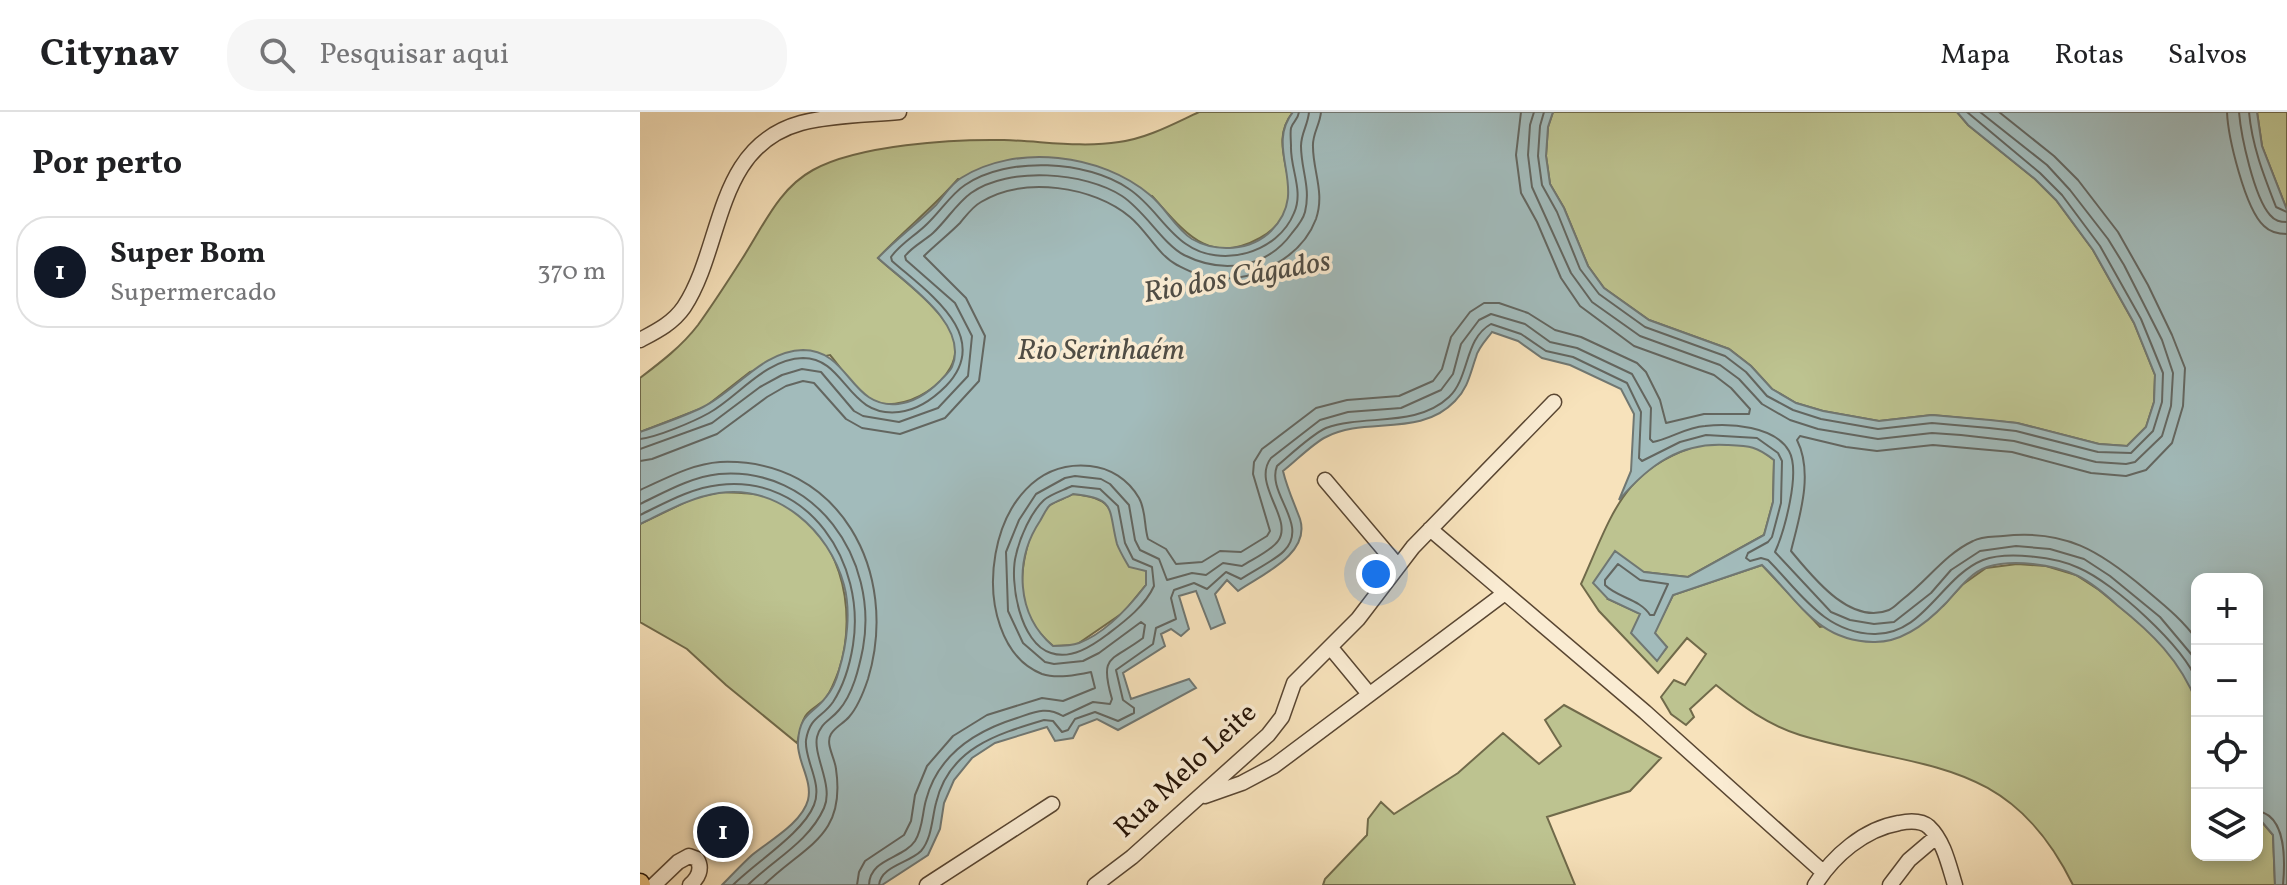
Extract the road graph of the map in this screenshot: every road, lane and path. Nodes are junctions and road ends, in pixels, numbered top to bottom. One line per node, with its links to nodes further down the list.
1 (899, 112): 2 (street)
2 (640, 340)
3 (1554, 402): 5 (street, Rua Melo Leite)
4 (1325, 480): 6 (street)
5 (1430, 529): 6 (street, Rua Melo Leite); 7 (street)
6 (1397, 565): 8 (street, Rua Melo Leite)
7 (1505, 593): 9 (street); 13 (street)
8 (1331, 648): 9 (street); 10 (street, Rua Melo Leite)
9 (1369, 694): 10 (street)
10 (1200, 797): 18 (street, Rua Melo Leite)
11 (1052, 804): 17 (street)
12 (1936, 837): 13 (street); 14 (street); 20 (street)
13 (1823, 872): 19 (street)
14 (1954, 883)
15 (654, 885): 16 (street)
16 (690, 885)
17 (927, 885)
18 (1095, 885)
19 (1815, 885)
20 (1890, 885)

